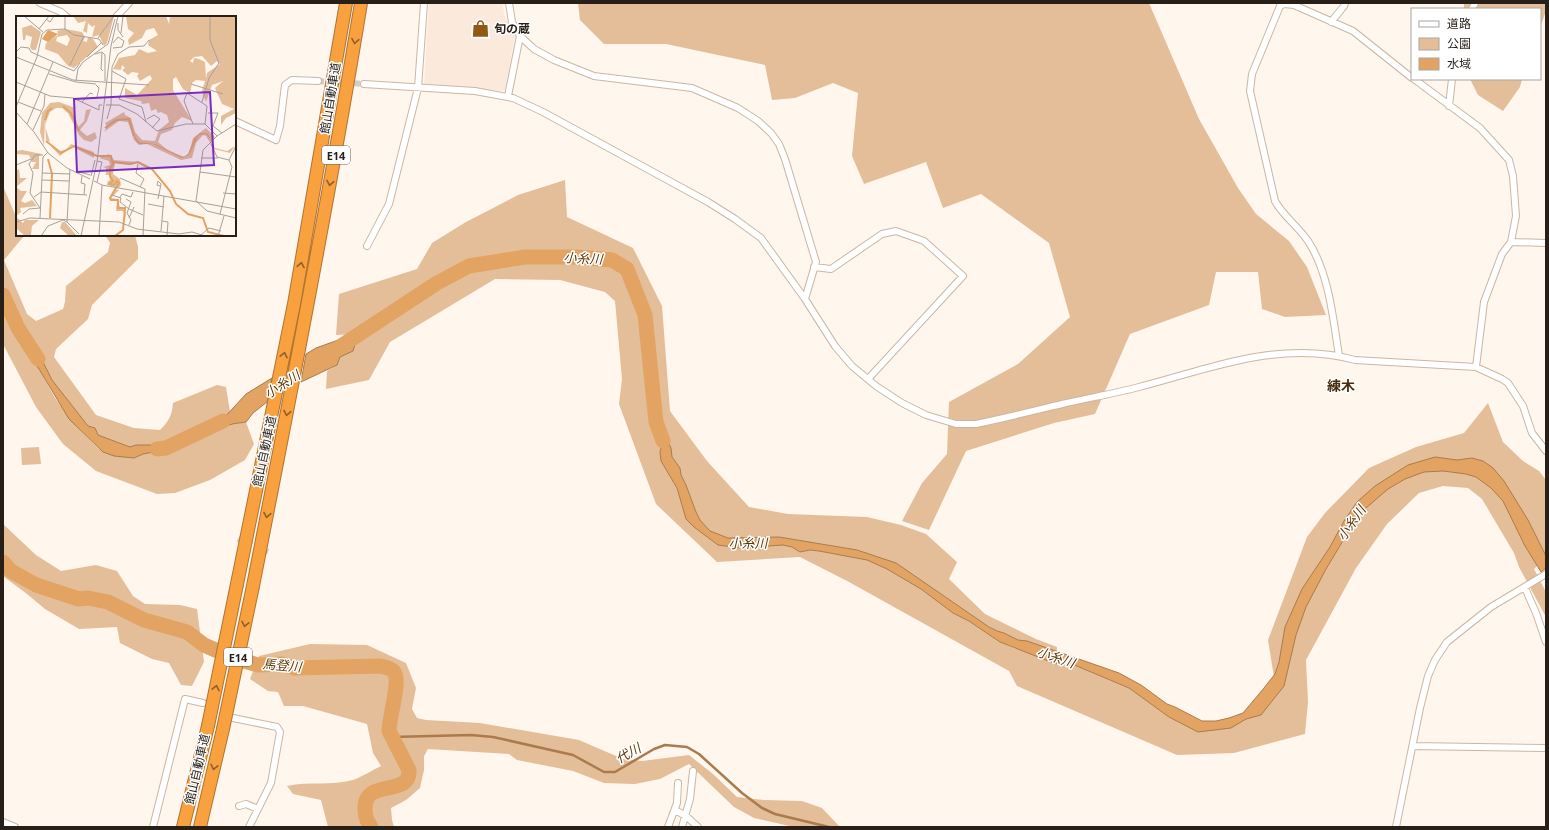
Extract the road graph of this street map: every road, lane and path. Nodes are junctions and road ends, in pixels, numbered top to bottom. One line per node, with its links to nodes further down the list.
1 (40, 3): 8 (street)
2 (129, 3): 9 (street)
3 (346, 3): 46 (highway, 館山自動車道 / E14, one-way to 3, bridge)
4 (361, 3): 47 (highway, 館山自動車道 / E14, one-way to 47, bridge)
5 (424, 3): 17 (street)
6 (509, 3): 11 (street)
7 (1345, 3): 10 (street)
8 (66, 16)
9 (117, 16)
10 (1331, 22): 12 (street); 26 (street)
11 (520, 36): 18 (street); 24 (street)
12 (1411, 76)
13 (1416, 80): 19 (street)
14 (1452, 80): 19 (street)
15 (318, 81): 20 (street)
16 (364, 84): 17 (street)
17 (418, 88): 18 (street); 23 (street)
18 (508, 96): 25 (street)
19 (1449, 106): 21 (street)
20 (236, 121)
21 (1511, 242): 22 (street); 27 (street)
22 (1546, 243)
23 (367, 246)
24 (814, 267): 25 (street); 28 (street)
25 (805, 299): 28 (street)
26 (1339, 356): 27 (street); 28 (street)
27 (1476, 367): 29 (street)
28 (868, 379)
29 (1546, 451)
30 (1546, 574): 31 (street)
31 (1526, 587): 32 (street); 35 (street)
32 (1546, 642)
33 (203, 703): 45 (street)
34 (233, 718): 40 (street)
35 (1413, 746): 36 (street); 52 (street)
36 (1546, 748)
37 (693, 771): 42 (street)
38 (678, 784): 41 (street)
39 (239, 806): 40 (street)
40 (258, 809): 48 (street)
41 (675, 810): 42 (street); 49 (street)
42 (686, 816): 50 (street); 51 (street)
43 (3, 822): 44 (street)
44 (15, 827)
45 (153, 827)
46 (183, 827)
47 (200, 827)
48 (249, 827)
49 (668, 827)
50 (682, 827)
51 (698, 827)
52 (1396, 827)

